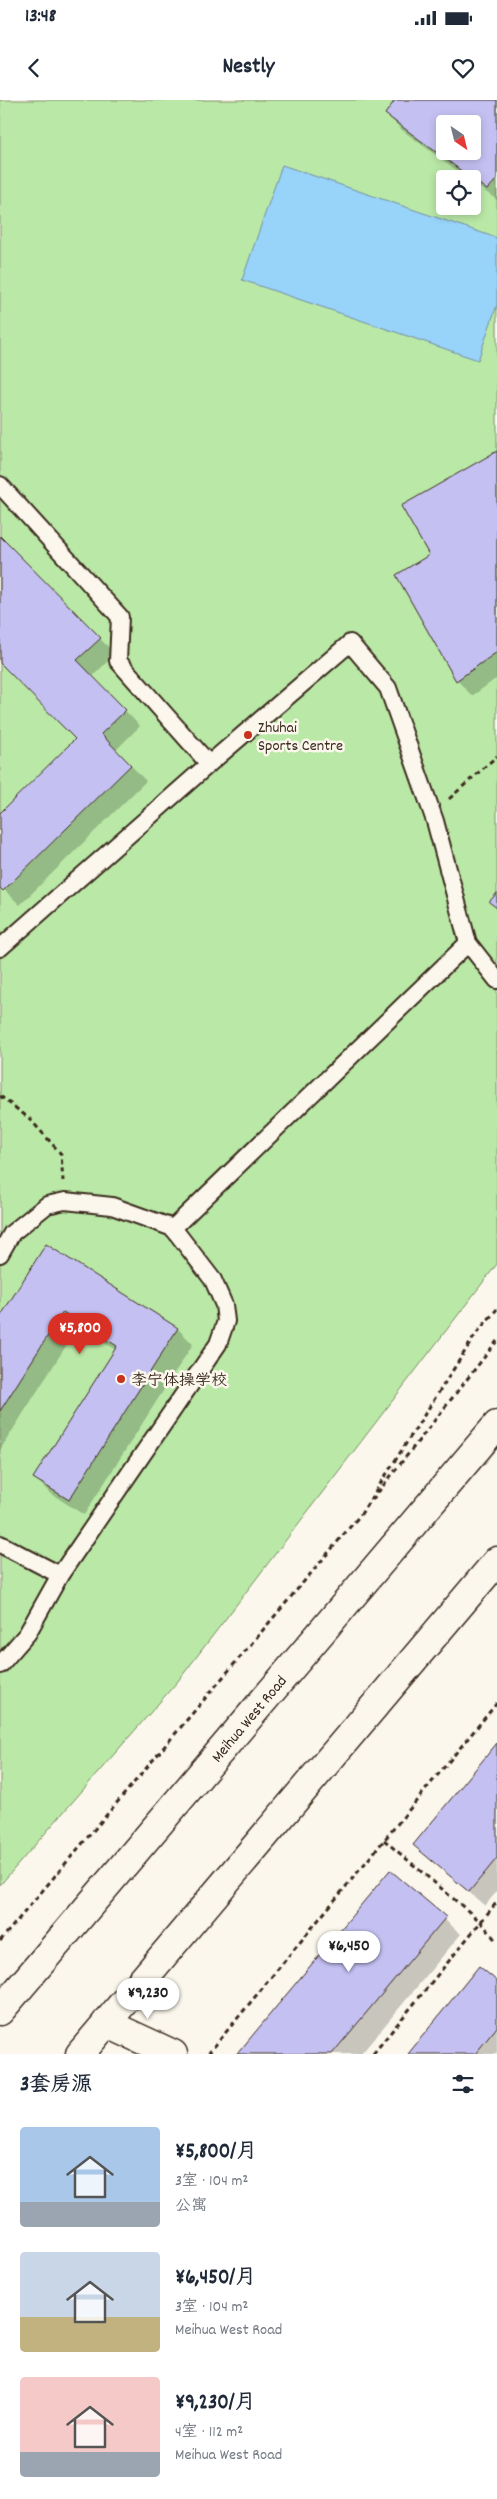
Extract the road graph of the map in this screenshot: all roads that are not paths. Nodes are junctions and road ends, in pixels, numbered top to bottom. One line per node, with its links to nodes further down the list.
1 (0, 485): 2 (lane)
2 (209, 764): 3 (lane); 4 (lane)
3 (468, 943): 5 (lane); 6 (lane)
4 (0, 948)
5 (497, 980)
6 (173, 1228): 7 (lane); 11 (lane)
7 (0, 1254)
8 (497, 1426): 13 (main road, Meihua West Road)
9 (0, 1544): 11 (lane)
10 (497, 1561): 14 (main road)
11 (60, 1576): 12 (lane)
12 (0, 1665)
13 (0, 2011)
14 (106, 2023): 15 (main road); 16 (main road)
15 (80, 2054)
16 (173, 2054)

